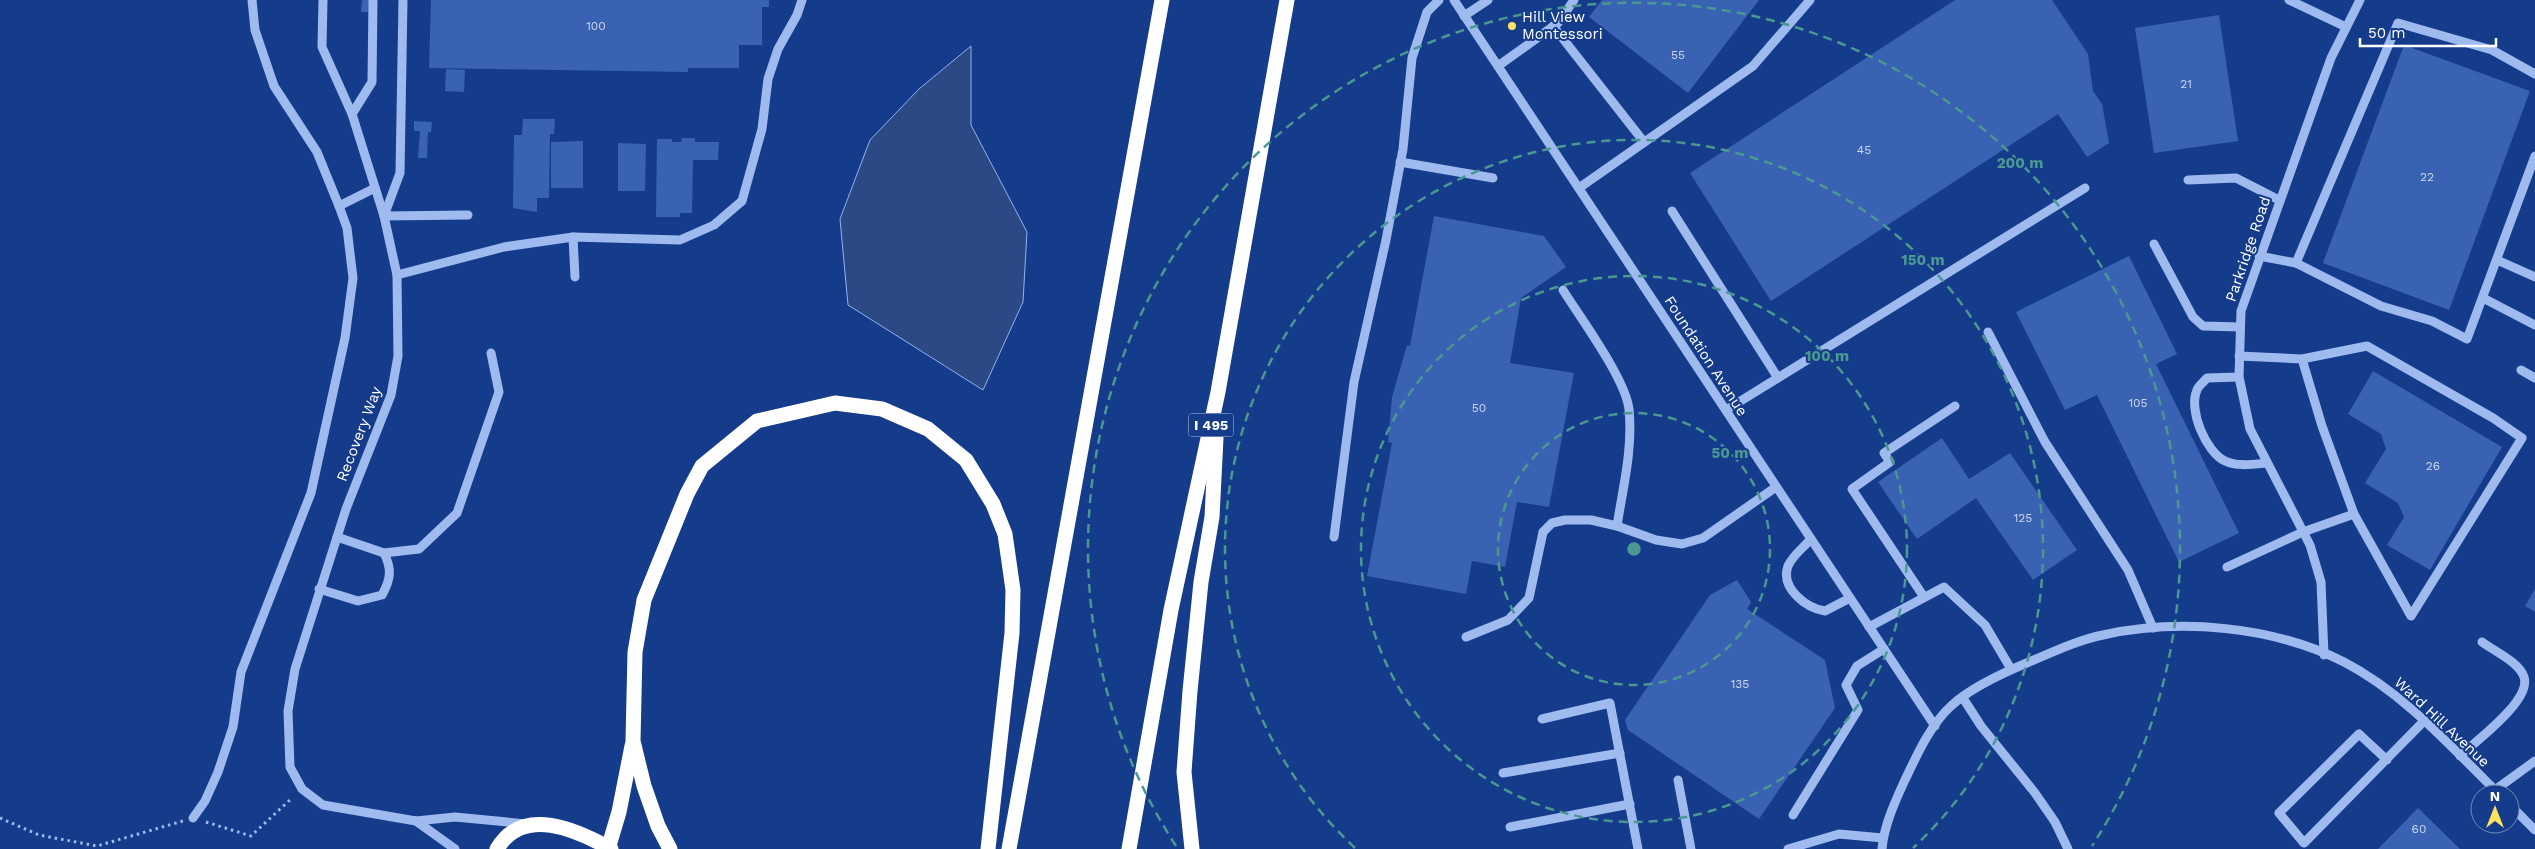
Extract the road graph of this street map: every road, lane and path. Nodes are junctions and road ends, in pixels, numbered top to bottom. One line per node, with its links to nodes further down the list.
1 (252, 0): 30 (street)
2 (323, 0): 20 (street, Recovery Way)
3 (373, 0): 20 (street)
4 (403, 0): 33 (street)
5 (802, 0): 34 (street)
6 (1162, 0): 106 (highway)
7 (1287, 0): 54 (highway, I 495)
8 (1440, 0): 23 (street)
9 (1454, 0): 15 (street, Foundation Avenue)
10 (1488, 0): 15 (street)
11 (1574, 0): 16 (street)
12 (1810, 0): 21 (street)
13 (2289, 0): 17 (street)
14 (2360, 0): 17 (street, Parkridge Road)
15 (1464, 16): 18 (street, Foundation Avenue)
16 (1553, 26): 18 (street); 21 (street)
17 (2346, 27): 29 (street, Parkridge Road)
18 (1498, 66): 27 (street, Foundation Avenue)
19 (2535, 74): 38 (street)
20 (352, 114): 26 (street, Recovery Way)
21 (1644, 142): 27 (street)
22 (2535, 156): 37 (street)
23 (1400, 162): 24 (street); 63 (street)
24 (1492, 178)
25 (2188, 180): 29 (street)
26 (375, 188): 30 (street); 33 (street, Recovery Way)
27 (1578, 188): 56 (street, Foundation Avenue)
28 (2085, 188): 52 (street)
29 (2280, 200): 36 (street, Parkridge Road)
30 (339, 206): 95 (street)
31 (1672, 211): 52 (street)
32 (468, 215): 33 (street)
33 (384, 216): 39 (street, Recovery Way)
34 (573, 237): 39 (street); 40 (street)
35 (2154, 244): 45 (street)
36 (2259, 256): 38 (street); 45 (street, Parkridge Road)
37 (2497, 260): 41 (street); 43 (street)
38 (2296, 262): 43 (street)
39 (398, 275): 62 (street, Recovery Way)
40 (575, 277)
41 (2535, 277)
42 (1563, 290): 60 (street)
43 (2483, 298): 44 (street)
44 (2535, 325)
45 (2240, 327): 48 (street, Parkridge Road)
46 (1988, 332): 71 (street)
47 (492, 353): 65 (street)
48 (2240, 356): 49 (street); 51 (street, Parkridge Road)
49 (2302, 360): 59 (street); 59 (street)
50 (2521, 370): 53 (street)
51 (2239, 377): 57 (street, Parkridge Road); 57 (street)
52 (1778, 378): 56 (street)
53 (2535, 378)
54 (1218, 392): 107 (highway, I 495); 108 (highway)
55 (1955, 406): 68 (street)
56 (1726, 410): 58 (street, Foundation Avenue)
57 (2267, 462): 61 (street, Parkridge Road)
58 (1776, 487): 60 (street); 64 (street, Foundation Avenue)
59 (2354, 514): 61 (street)
60 (1617, 526): 72 (street)
61 (2303, 532): 66 (street); 75 (street, Parkridge Road)
62 (337, 537): 65 (street); 67 (street, Recovery Way)
63 (1334, 537)
64 (1811, 539): 69 (street, Foundation Avenue); 69 (street)
65 (384, 552): 67 (street)
66 (2226, 567)
67 (319, 589): 90 (street, Recovery Way)
68 (1924, 597): 70 (street); 76 (street)
69 (1850, 598): 70 (street, Foundation Avenue)
70 (1869, 627): 74 (street, Foundation Avenue)
71 (2153, 628): 75 (street, Ward Hill Avenue); 76 (street, Ward Hill Avenue)
72 (1466, 637)
73 (2482, 642): 83 (street)
74 (1884, 649): 80 (street, Foundation Avenue); 92 (street)
75 (2324, 655): 79 (street, Ward Hill Avenue)
76 (2012, 669): 77 (street, Ward Hill Avenue)
77 (1963, 698): 80 (street, Ward Hill Avenue); 113 (street)
78 (1542, 719): 82 (street)
79 (2424, 721): 83 (street, Ward Hill Avenue); 84 (street)
80 (1935, 726): 100 (street, Ward Hill Avenue)
81 (633, 741): 103 (highway); 104 (highway); 105 (highway)
82 (1620, 754): 86 (street); 91 (street)
83 (2460, 756): 88 (street, Ward Hill Avenue)
84 (2387, 760): 84 (street)
85 (2535, 761): 89 (street)
86 (1503, 774)
87 (1678, 780): 110 (street)
88 (2489, 784)
89 (2507, 784)
90 (302, 789): 95 (path); 96 (street)
91 (1630, 804): 98 (street); 109 (street)
92 (1793, 815)
93 (2520, 815): 99 (street)
94 (0, 818): 95 (path)
95 (193, 818)
96 (416, 821): 97 (street); 101 (street)
97 (528, 825): 102 (highway); 103 (highway)
98 (1510, 827)
99 (2535, 830)
100 (1883, 838): 111 (street); 112 (street, Ward Hill Avenue)
101 (455, 849)
102 (497, 849)
103 (609, 849)
104 (670, 849)
105 (988, 849)
106 (1008, 849)
107 (1129, 849)
108 (1192, 849)
109 (1638, 849)
110 (1691, 849)
111 (1788, 849)
112 (1882, 849)
113 (2068, 849)

